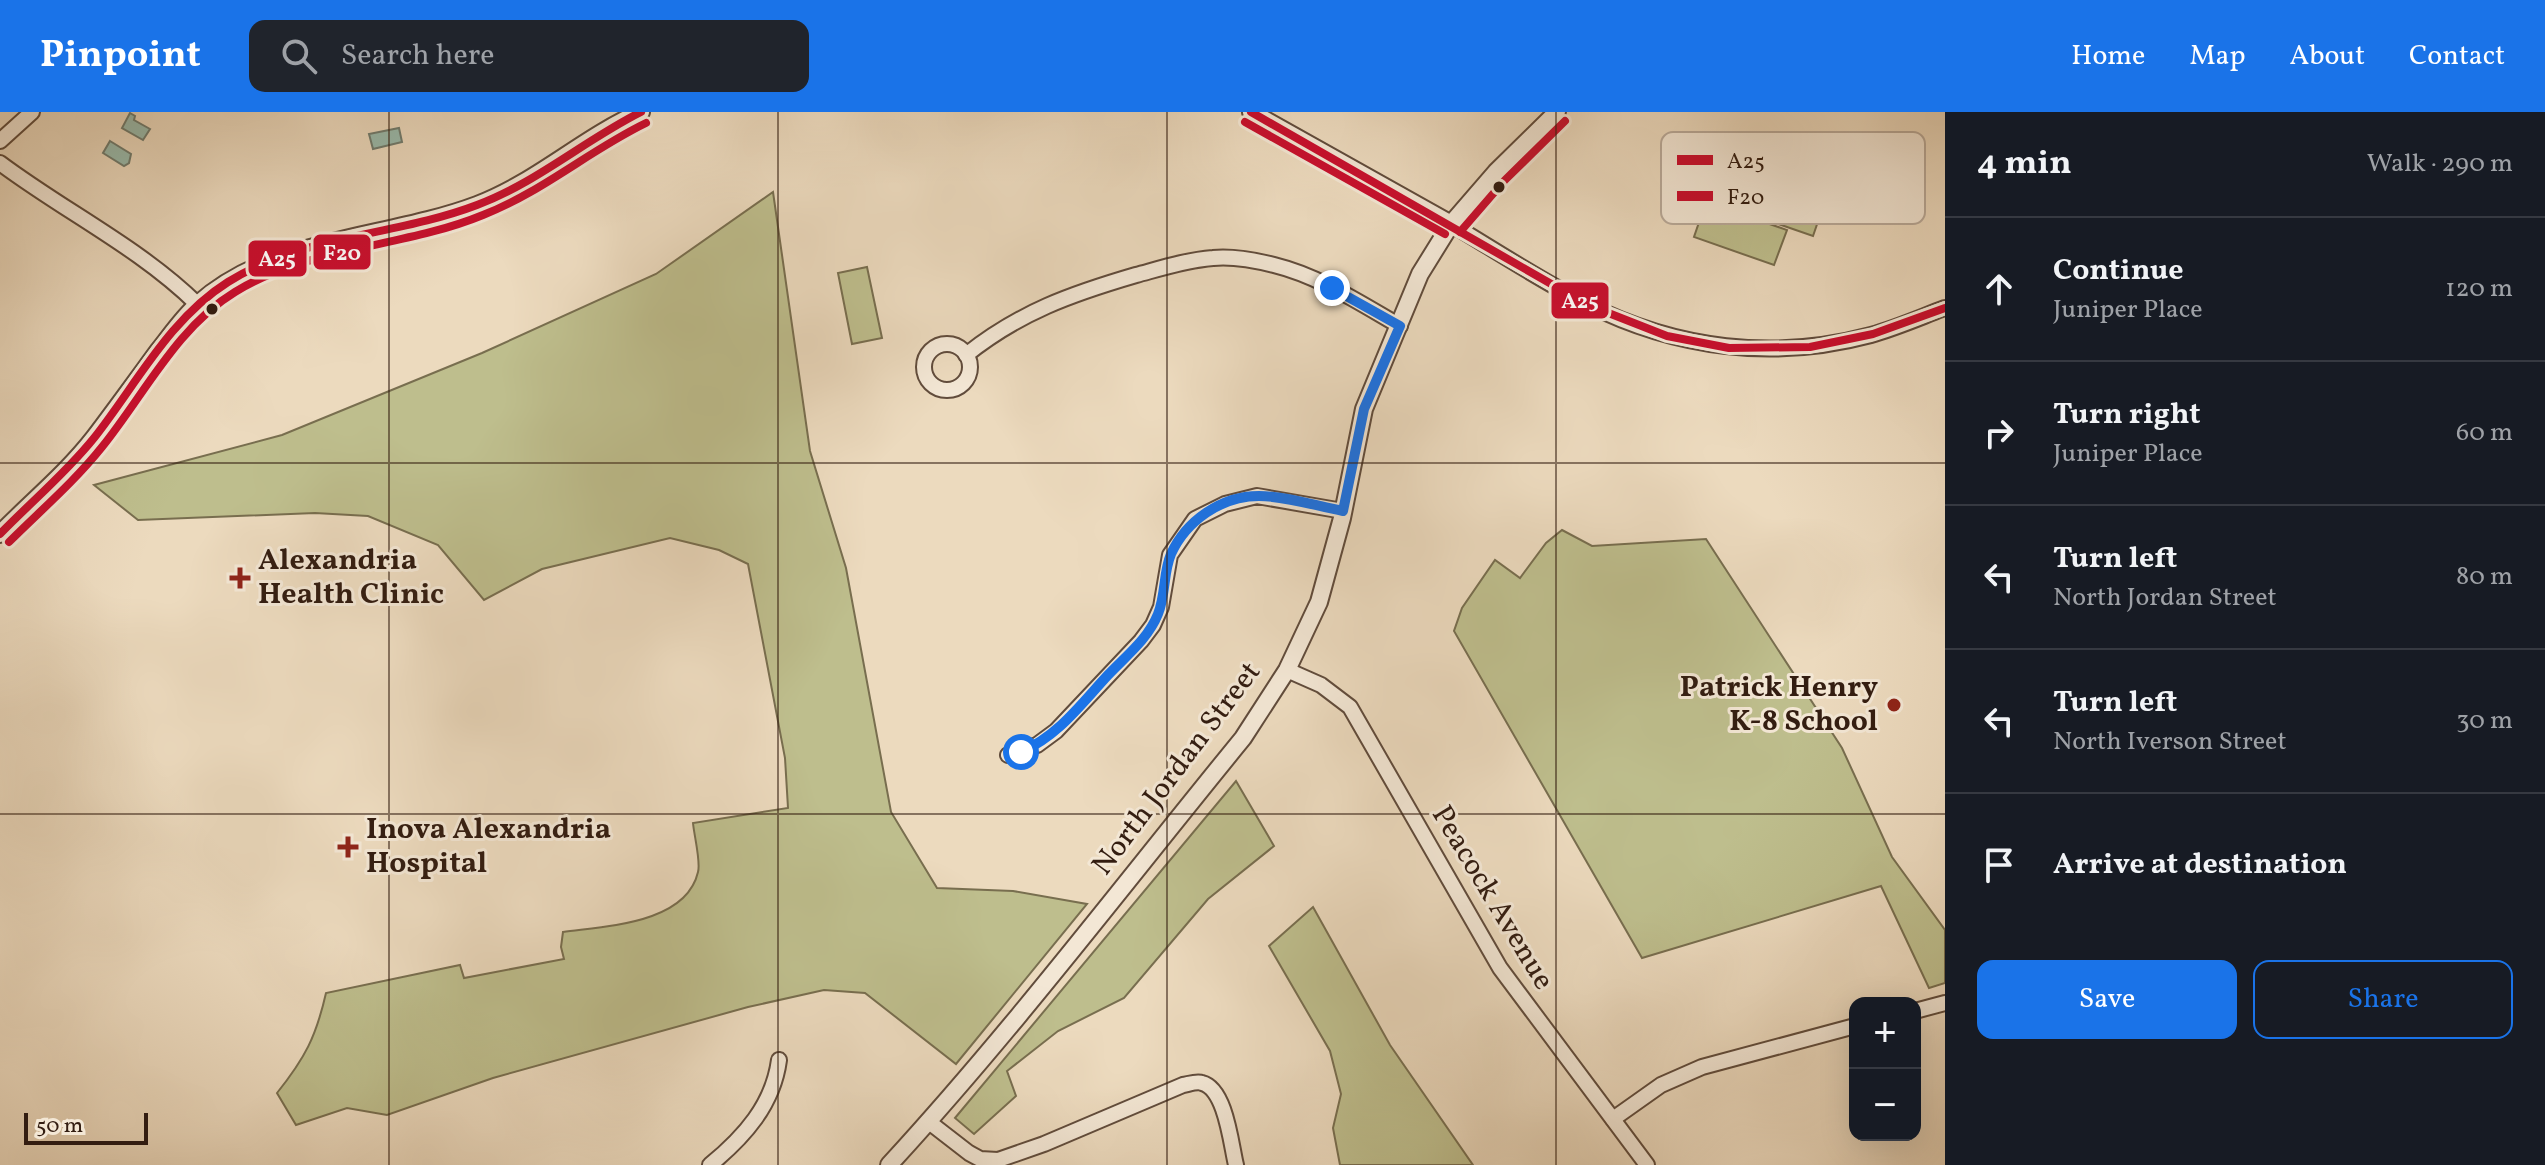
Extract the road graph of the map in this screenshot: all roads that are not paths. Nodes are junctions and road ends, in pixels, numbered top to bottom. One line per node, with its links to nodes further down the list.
1 (32, 112): 5 (street)
2 (641, 112): 8 (street)
3 (1251, 112): 7 (street)
4 (1557, 112): 7 (street, North Jordan Street)
5 (0, 141)
6 (0, 163): 8 (street)
7 (1451, 224): 9 (street); 10 (street, North Jordan Street)
8 (197, 304): 13 (street)
9 (1945, 308)
10 (1400, 326): 11 (street); 12 (street, North Jordan Street)
11 (966, 355)
12 (1343, 511): 14 (street, North Jordan Street); 15 (street)
13 (0, 534)
14 (1287, 670): 21 (street, Peacock Avenue); 22 (street, North Jordan Street)
15 (1008, 755)
16 (1945, 1003): 17 (street); 18 (street)
17 (1921, 1009)
18 (1945, 1011)
19 (1849, 1028): 21 (street)
20 (779, 1060): 23 (street)
21 (1613, 1119): 26 (street, Peacock Avenue)
22 (929, 1122): 24 (street, North Jordan Street); 25 (street)
23 (710, 1165)
24 (889, 1165)
25 (1236, 1165)
26 (1647, 1165)

